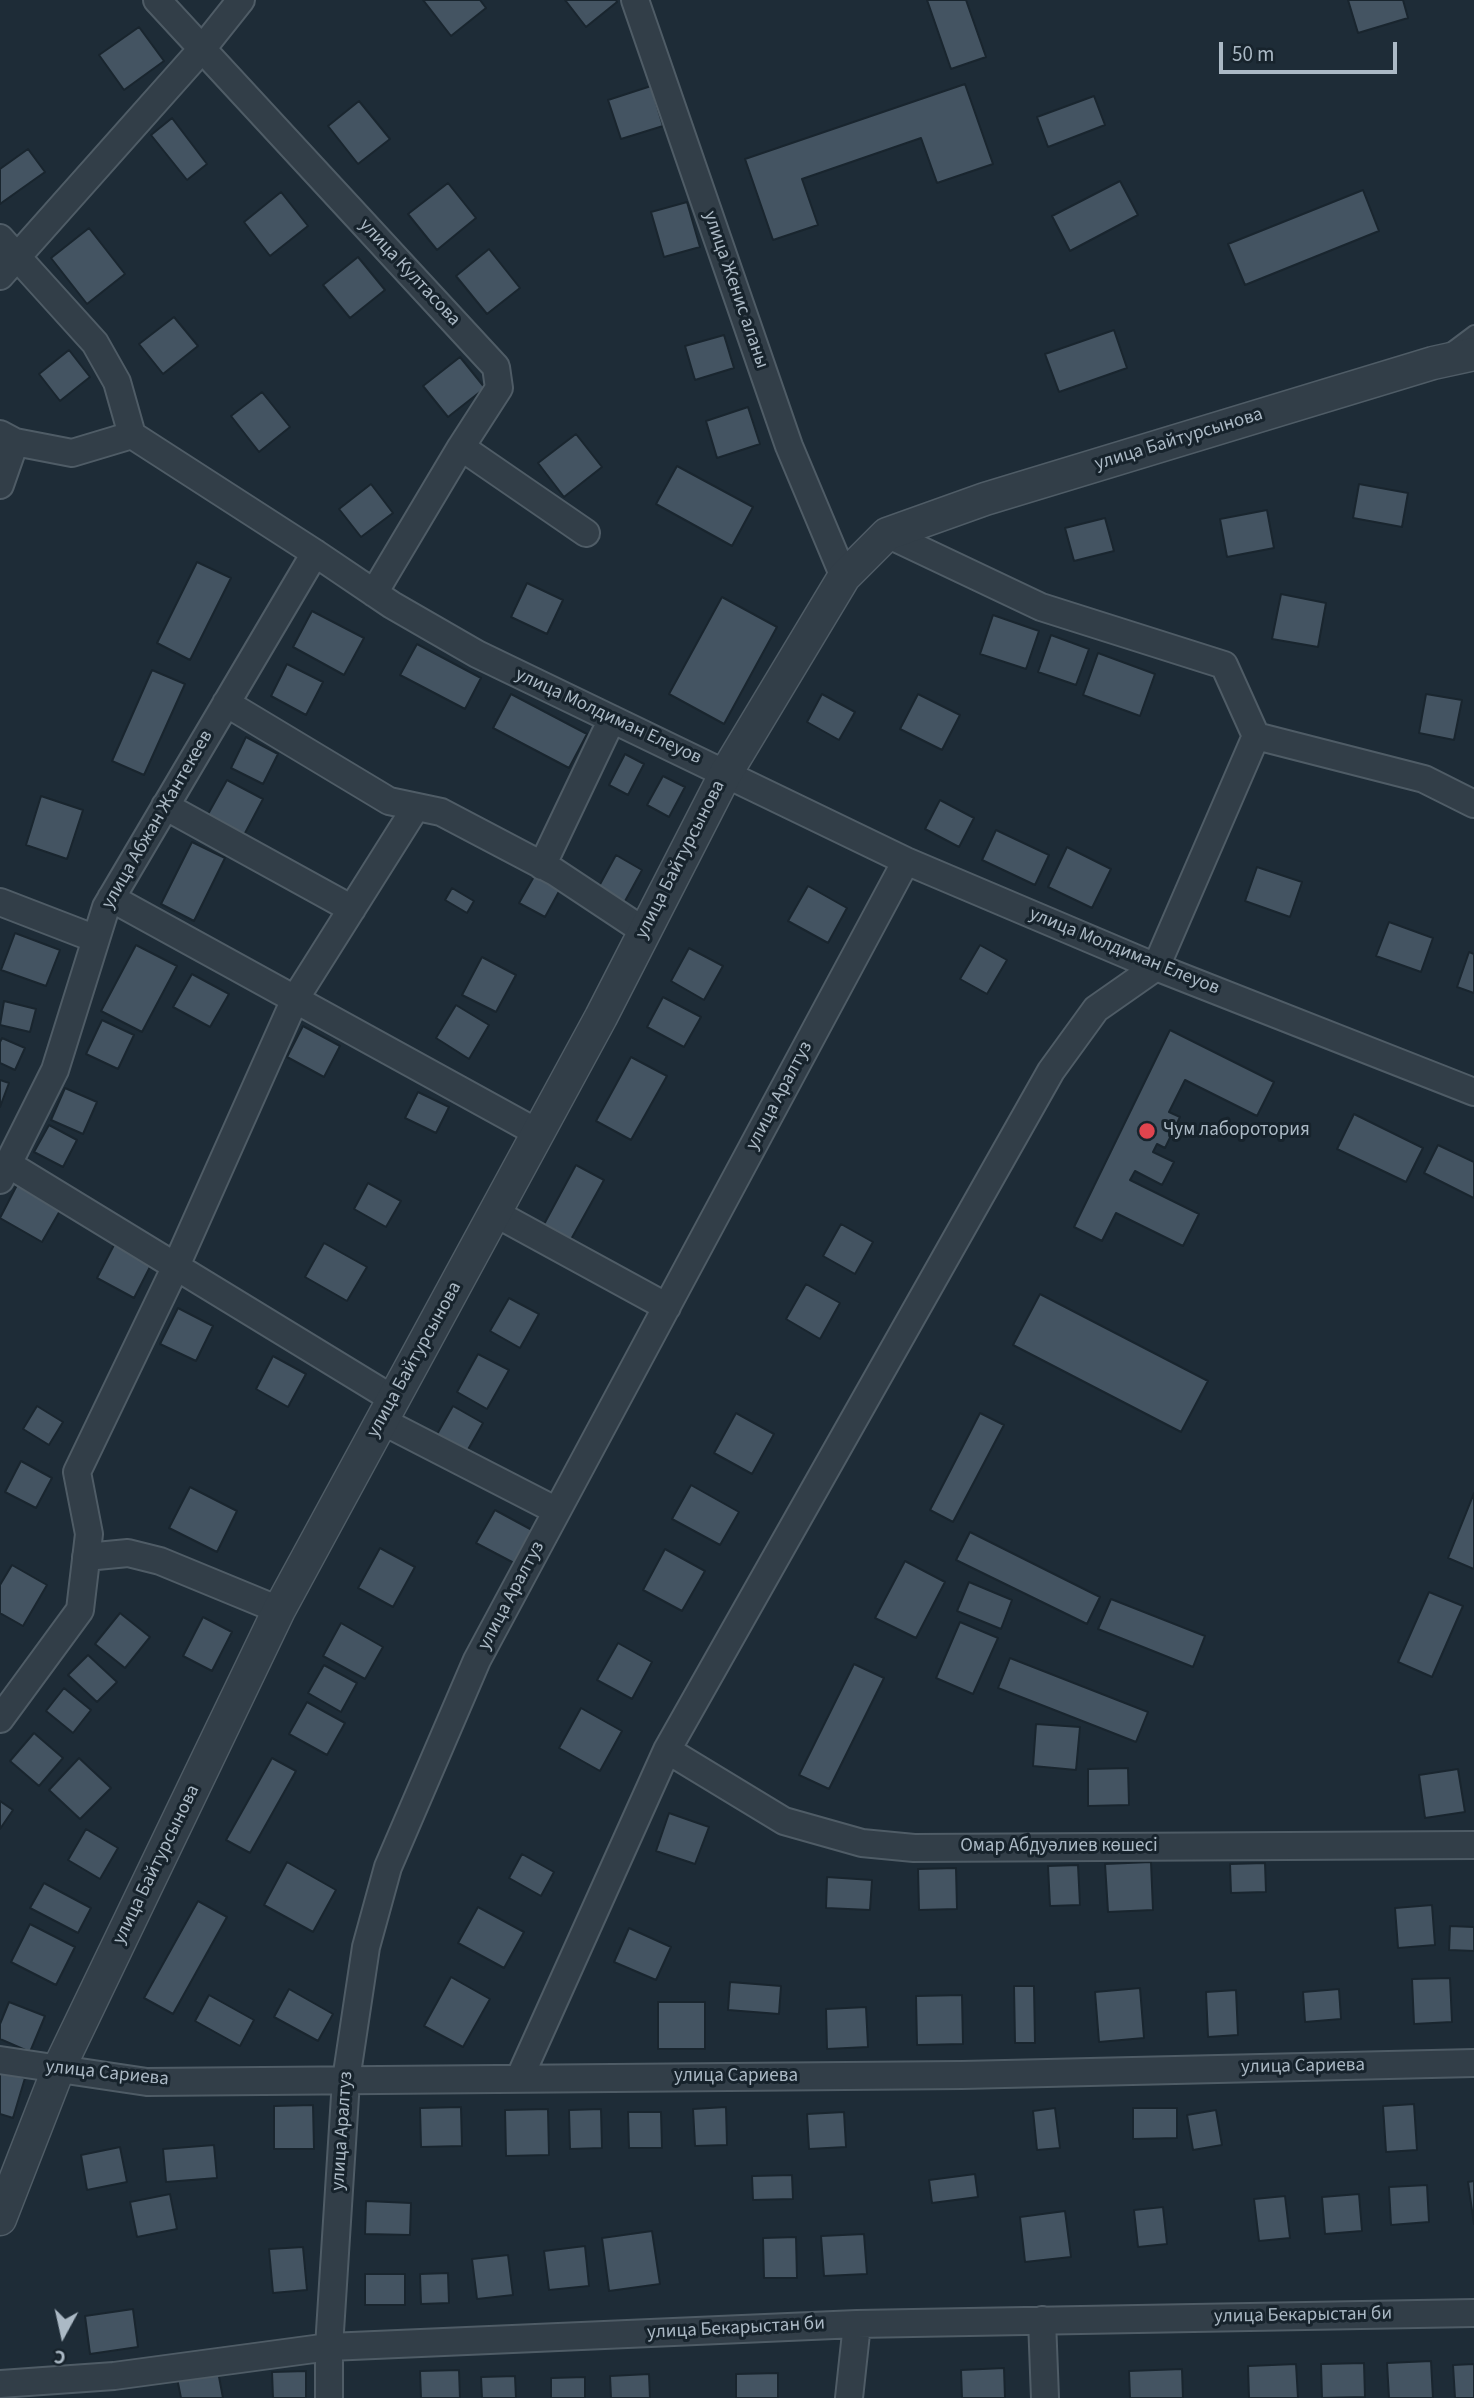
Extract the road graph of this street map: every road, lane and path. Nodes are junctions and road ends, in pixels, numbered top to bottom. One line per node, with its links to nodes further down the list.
1 (157, 0): 4 (street, улица Култасова)
2 (241, 0): 4 (street)
3 (635, 0): 17 (street, улица Женис аланы)
4 (202, 49): 6 (street); 12 (street, улица Култасова)
5 (0, 238): 6 (street)
6 (9, 267): 10 (street)
7 (1474, 332): 9 (lane)
8 (1474, 354): 9 (street, улица Байтурсынова)
9 (1433, 363): 15 (street, улица Байтурсынова)
10 (132, 435): 11 (street); 16 (street, улица Молдиман Елеуов)
11 (7, 438): 13 (street)
12 (461, 447): 14 (street); 18 (street, улица Култасова)
13 (0, 485)
14 (586, 533)
15 (887, 534): 17 (street, улица Байтурсынова); 21 (street)
16 (316, 553): 18 (street, улица Молдиман Елеуов); 19 (street, улица Абжан Жантекеев)
17 (844, 577): 22 (street, улица Байтурсынова)
18 (374, 593): 20 (street, улица Молдиман Елеуов)
19 (226, 703): 24 (street, улица Абжан Жантекеев); 25 (street)
20 (612, 719): 22 (street, улица Молдиман Елеуов); 27 (street)
21 (1256, 736): 23 (street); 33 (street)
22 (726, 773): 26 (street, улица Молдиман Елеуов); 31 (street, улица Байтурсынова)
23 (1474, 804)
24 (165, 806): 28 (street, улица Абжан Жантекеев); 30 (street)
25 (416, 807): 27 (street); 30 (street)
26 (906, 861): 33 (street, улица Молдиман Елеуов); 40 (street, улица Аралтуз)
27 (542, 866): 31 (street)
28 (111, 898): 32 (street, улица Абжан Жантекеев); 34 (street)
29 (0, 902): 32 (street)
30 (352, 909): 34 (street)
31 (644, 931): 36 (street, улица Байтурсынова)
32 (96, 939): 37 (street, улица Абжан Жантекеев)
33 (1156, 967): 35 (street, улица Молдиман Елеуов); 46 (street)
34 (295, 999): 36 (street); 39 (street)
35 (1474, 1092)
36 (538, 1133): 38 (street, улица Байтурсынова)
37 (4, 1172): 39 (street)
38 (495, 1213): 40 (street); 41 (street, улица Байтурсынова)
39 (176, 1266): 41 (street); 43 (street)
40 (667, 1307): 42 (street, улица Аралтуз)
41 (388, 1410): 42 (street); 44 (street, улица Байтурсынова)
42 (557, 1511): 52 (street, улица Аралтуз)
43 (86, 1557): 44 (street); 45 (street)
44 (279, 1610): 50 (street, улица Байтурсынова)
45 (0, 1719)
46 (667, 1750): 47 (street, Омар Абдуәлиев көшесі); 51 (street)
47 (1474, 1844)
48 (0, 2060): 50 (street, улица Сариева)
49 (1474, 2063): 51 (street, улица Сариева)
50 (58, 2070): 52 (street, улица Сариева); 53 (street, улица Байтурсынова)
51 (519, 2079): 52 (street, улица Сариева)
52 (346, 2080): 57 (street, улица Аралтуз)
53 (0, 2219)
54 (1474, 2313): 55 (street, улица Бекарыстан би)
55 (1042, 2320): 56 (street, улица Бекарыстан би); 61 (street)
56 (857, 2324): 57 (street, улица Бекарыстан би); 60 (street)
57 (329, 2347): 58 (street, улица Бекарыстан би); 59 (street, улица Аралтуз)
58 (0, 2384)
59 (330, 2398)
60 (849, 2398)
61 (1045, 2398)

